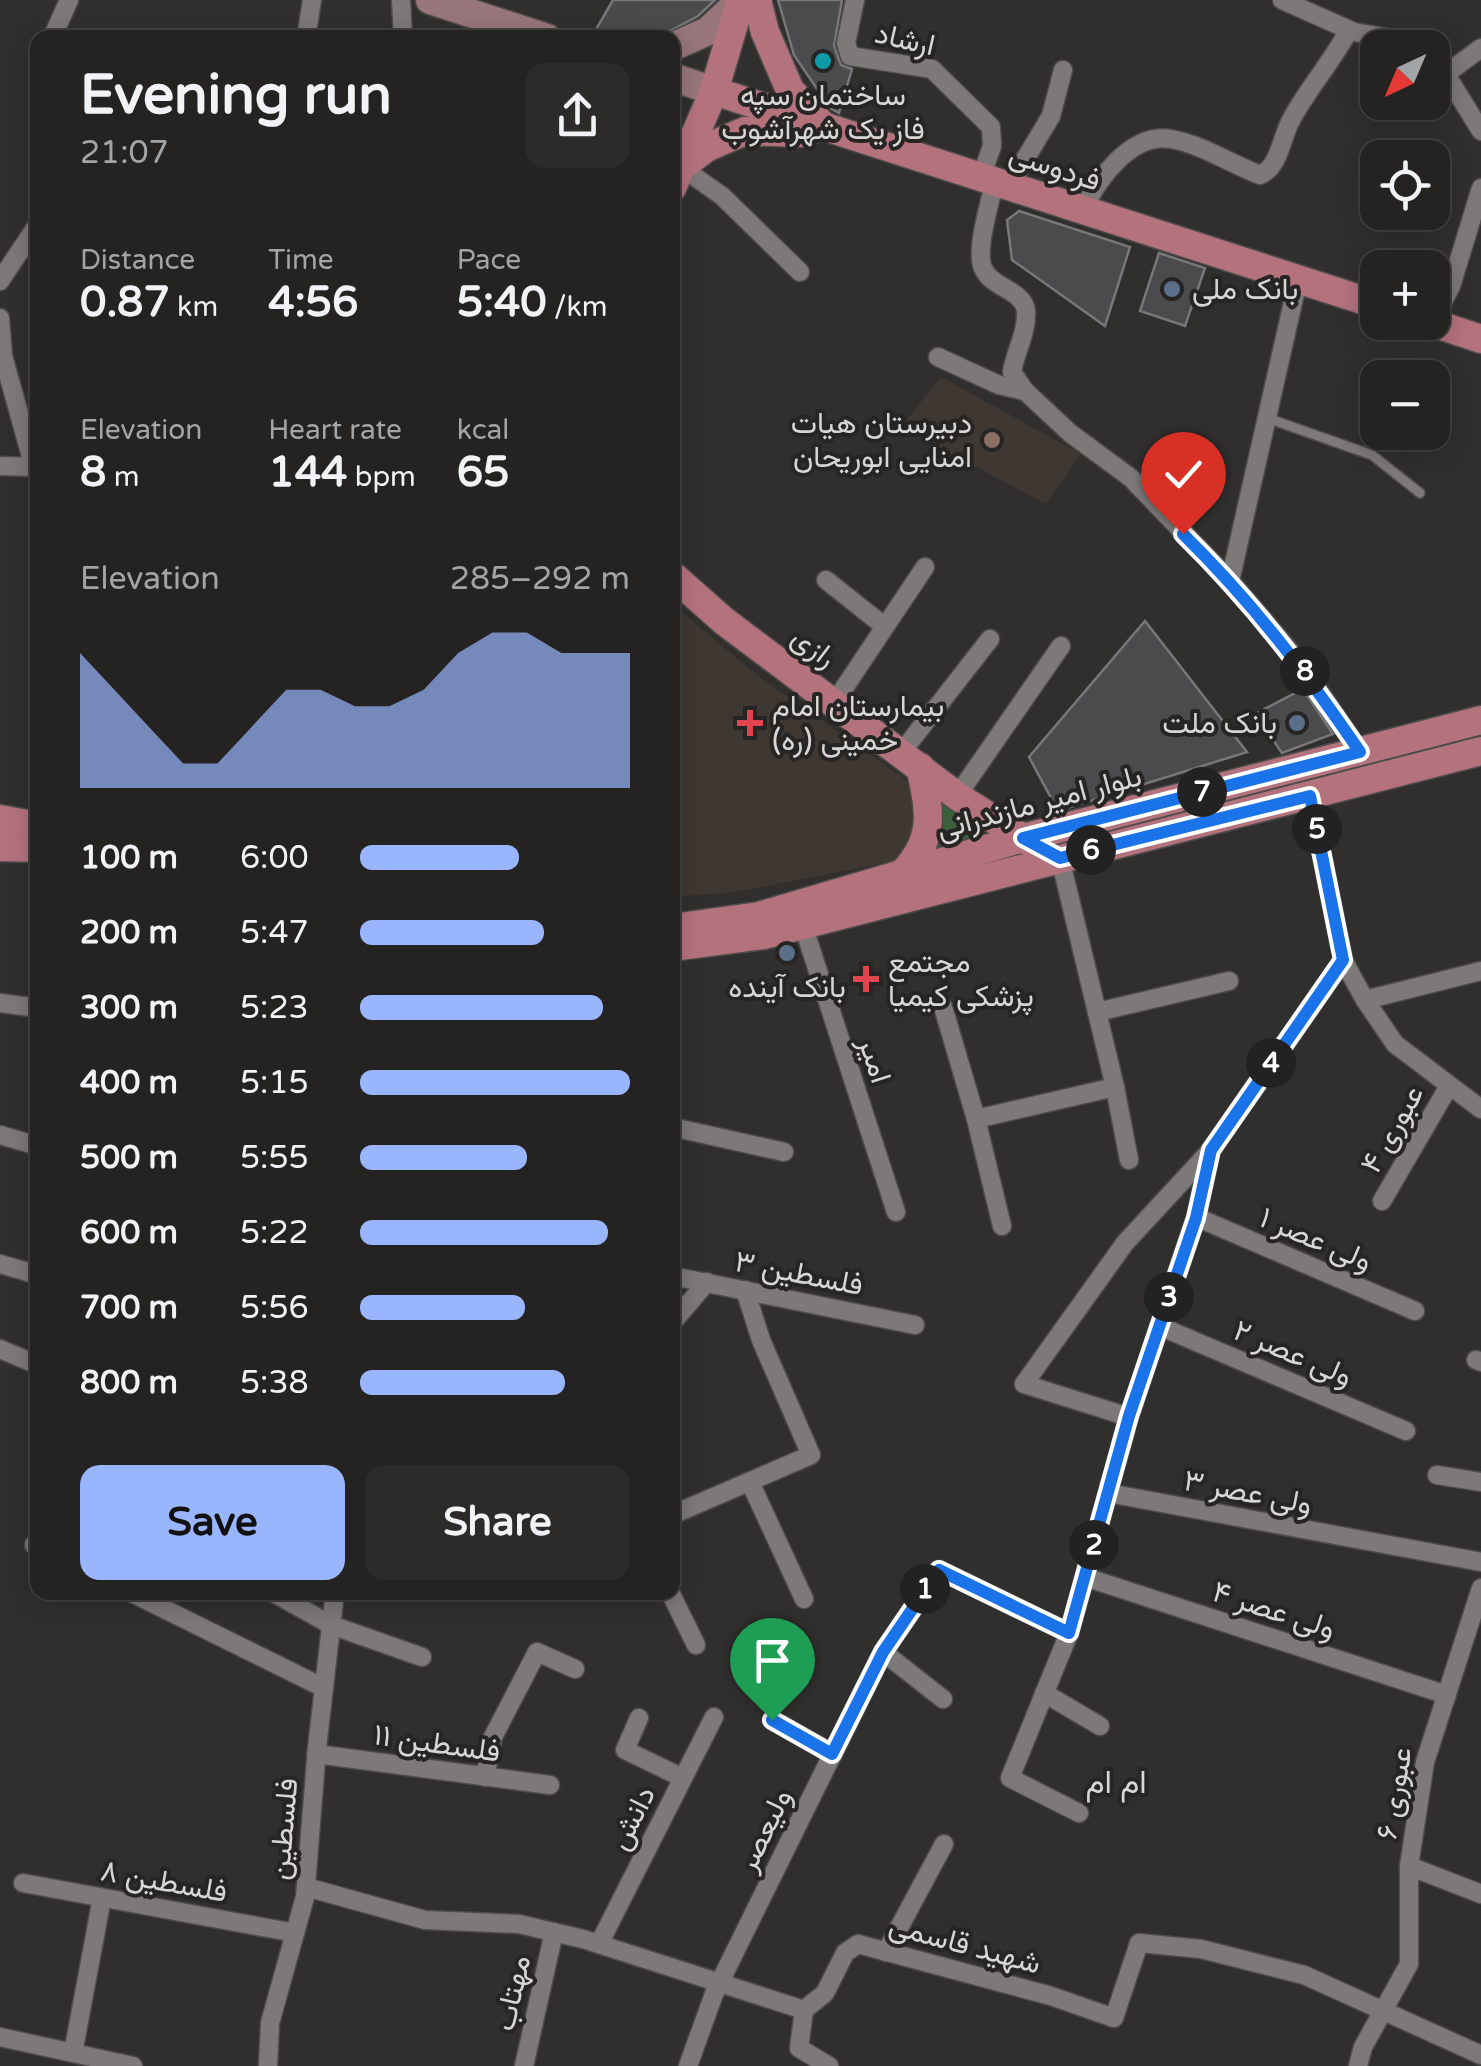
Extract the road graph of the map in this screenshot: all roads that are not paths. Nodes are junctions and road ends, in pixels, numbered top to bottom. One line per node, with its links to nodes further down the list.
1 (312, 0): 10 (street)
2 (401, 0): 11 (street)
3 (430, 0): 12 (main road)
4 (741, 0): 15 (main road); 21 (main road)
5 (757, 0): 22 (main road)
6 (855, 0): 27 (street, ارشاد)
7 (1282, 0): 13 (street)
8 (66, 1): 9 (street)
9 (55, 30)
10 (307, 30)
11 (403, 30)
12 (523, 30)
13 (1350, 30): 14 (street); 29 (street)
14 (1360, 32)
15 (680, 43)
16 (1481, 48): 18 (street)
17 (1063, 70): 27 (street)
18 (1450, 71)
19 (1450, 78): 23 (street)
20 (680, 80): 21 (main road)
21 (714, 91): 22 (main road, فردوسی); 24 (main road)
22 (823, 126): 25 (main road); 27 (main road, فردوسی)
23 (1481, 131)
24 (680, 170)
25 (680, 174)
26 (680, 178): 31 (street)
27 (994, 182): 29 (main road, فردوسی); 40 (street)
28 (1481, 188): 34 (street)
29 (1082, 210): 32 (main road, فردوسی)
30 (30, 236): 33 (street)
31 (800, 272)
32 (1298, 280): 35 (main road, فردوسی); 41 (street)
33 (0, 281)
34 (1450, 288)
35 (1360, 300)
36 (0, 318): 42 (street)
37 (1450, 329): 38 (main road)
38 (1481, 339)
39 (938, 357): 40 (street)
40 (1025, 391): 48 (street)
41 (1267, 418): 45 (lane); 48 (street)
42 (30, 447)
43 (0, 466): 44 (street)
44 (30, 467)
45 (1420, 493)
46 (925, 567): 50 (street)
47 (826, 580): 50 (street)
48 (1230, 580): 55 (street)
49 (680, 581): 53 (main road, رازی)
50 (884, 626): 53 (street)
51 (990, 639): 57 (street)
52 (1062, 646): 58 (street)
53 (834, 703): 57 (main road, رازی)
54 (1481, 720): 55 (main road, بلوار امیر مازندرانی)
55 (1360, 752): 62 (main road, بلوار امیر مازندرانی)
56 (1481, 752): 59 (main road, بلوار امیر مازندرانی)
57 (910, 760): 58 (main road, رازی); 66 (main road)
58 (957, 796): 62 (main road, رازی)
59 (1310, 796): 65 (main road, بلوار امیر مازندرانی); 70 (street)
60 (0, 819): 61 (main road)
61 (30, 825)
62 (1023, 838): 65 (main road, رازی); 66 (main road, بلوار امیر مازندرانی)
63 (0, 847): 64 (main road)
64 (30, 848)
65 (1060, 858): 67 (main road, بلوار امیر مازندرانی); 77 (street)
66 (902, 874): 68 (main road, بلوار امیر مازندرانی)
67 (802, 925): 69 (main road, بلوار امیر مازندرانی); 89 (street, امیر)
68 (680, 927)
69 (680, 947)
70 (1343, 960): 73 (street); 85 (street)
71 (1481, 971): 73 (street)
72 (1229, 981): 77 (street)
73 (1365, 1000): 78 (street)
74 (0, 1003): 75 (street)
75 (30, 1007)
76 (943, 1007): 81 (street)
77 (1097, 1012): 79 (street)
78 (1449, 1086): 80 (street); 88 (street, عبوری ۴)
79 (1115, 1087): 81 (street); 87 (street)
80 (1481, 1110)
81 (976, 1118): 91 (street)
82 (680, 1129): 86 (street)
83 (0, 1135): 84 (street)
84 (30, 1144)
85 (1211, 1150): 90 (street); 103 (street)
86 (784, 1152)
87 (1129, 1160)
88 (1382, 1201)
89 (896, 1212)
90 (1196, 1218): 97 (street, ولی عصر ۱); 100 (street)
91 (1002, 1226)
92 (0, 1264): 93 (street)
93 (30, 1273)
94 (680, 1277): 95 (street, فلسطین ۳)
95 (707, 1282): 96 (street, فلسطین ۳); 98 (street)
96 (746, 1290): 99 (street, فلسطین ۳); 106 (street)
97 (1415, 1310)
98 (680, 1314)
99 (915, 1325)
100 (1159, 1326): 103 (street); 104 (street, ولی عصر ۲)
101 (0, 1349): 102 (street)
102 (30, 1362)
103 (1129, 1416): 108 (street)
104 (1406, 1431)
105 (1436, 1475): 107 (street)
106 (750, 1482): 109 (street); 113 (street)
107 (1481, 1482)
108 (1108, 1493): 110 (street, ولی عصر ۳); 111 (street)
109 (680, 1513)
110 (1481, 1562)
111 (1085, 1577): 119 (street); 126 (street, ولی عصر ۴)
112 (1481, 1588): 126 (street, عبوری ۶)
113 (804, 1599)
114 (146, 1600): 124 (street)
115 (286, 1600): 118 (street)
116 (334, 1600): 118 (street, فلسطین)
117 (674, 1600): 120 (street)
118 (331, 1625): 122 (street); 124 (street, فلسطین)
119 (1069, 1633): 121 (street, ولیعصر); 125 (street)
120 (696, 1645)
121 (883, 1652): 127 (street); 133 (street, ولیعصر)
122 (422, 1657)
123 (576, 1668): 134 (street)
124 (324, 1688): 132 (street, فلسطین)
125 (1044, 1693): 131 (street); 137 (street)
126 (1446, 1695): 139 (street, عبوری ۶)
127 (944, 1700)
128 (714, 1717): 135 (street, دانش)
129 (639, 1718): 135 (street)
130 (772, 1720): 133 (street)
131 (1100, 1726)
132 (316, 1754): 134 (street, فلسطین ۱۱); 141 (street, فلسطین)
133 (832, 1754): 148 (street, ولیعصر)
134 (485, 1776): 136 (street, فلسطین ۱۱)
135 (683, 1778): 146 (street, دانش)
136 (550, 1786)
137 (1078, 1814)
138 (944, 1844): 147 (street)
139 (1409, 1866): 142 (street); 150 (street, عبوری ۶)
140 (22, 1883): 143 (street, فلسطین ۸)
141 (306, 1887): 144 (street); 145 (street, فلسطین)
142 (1481, 1894)
143 (102, 1898): 145 (street, فلسطین ۸); 152 (street)
144 (554, 1932): 146 (street); 156 (street, مهتاب)
145 (295, 1933): 155 (street, فلسطین)
146 (599, 1944): 148 (street)
147 (886, 1952): 149 (street, شهید قاسمی); 150 (street, شهید قاسمی)
148 (720, 1982): 149 (street); 157 (street, ولیعصر)
149 (804, 2010): 158 (street)
150 (1384, 2010): 153 (street); 159 (street, عبوری ۶)
151 (0, 2038): 152 (street)
152 (73, 2053): 154 (street)
153 (1481, 2055)
154 (133, 2066)
155 (268, 2066)
156 (524, 2066)
157 (688, 2066)
158 (829, 2066)
159 (1358, 2066)

